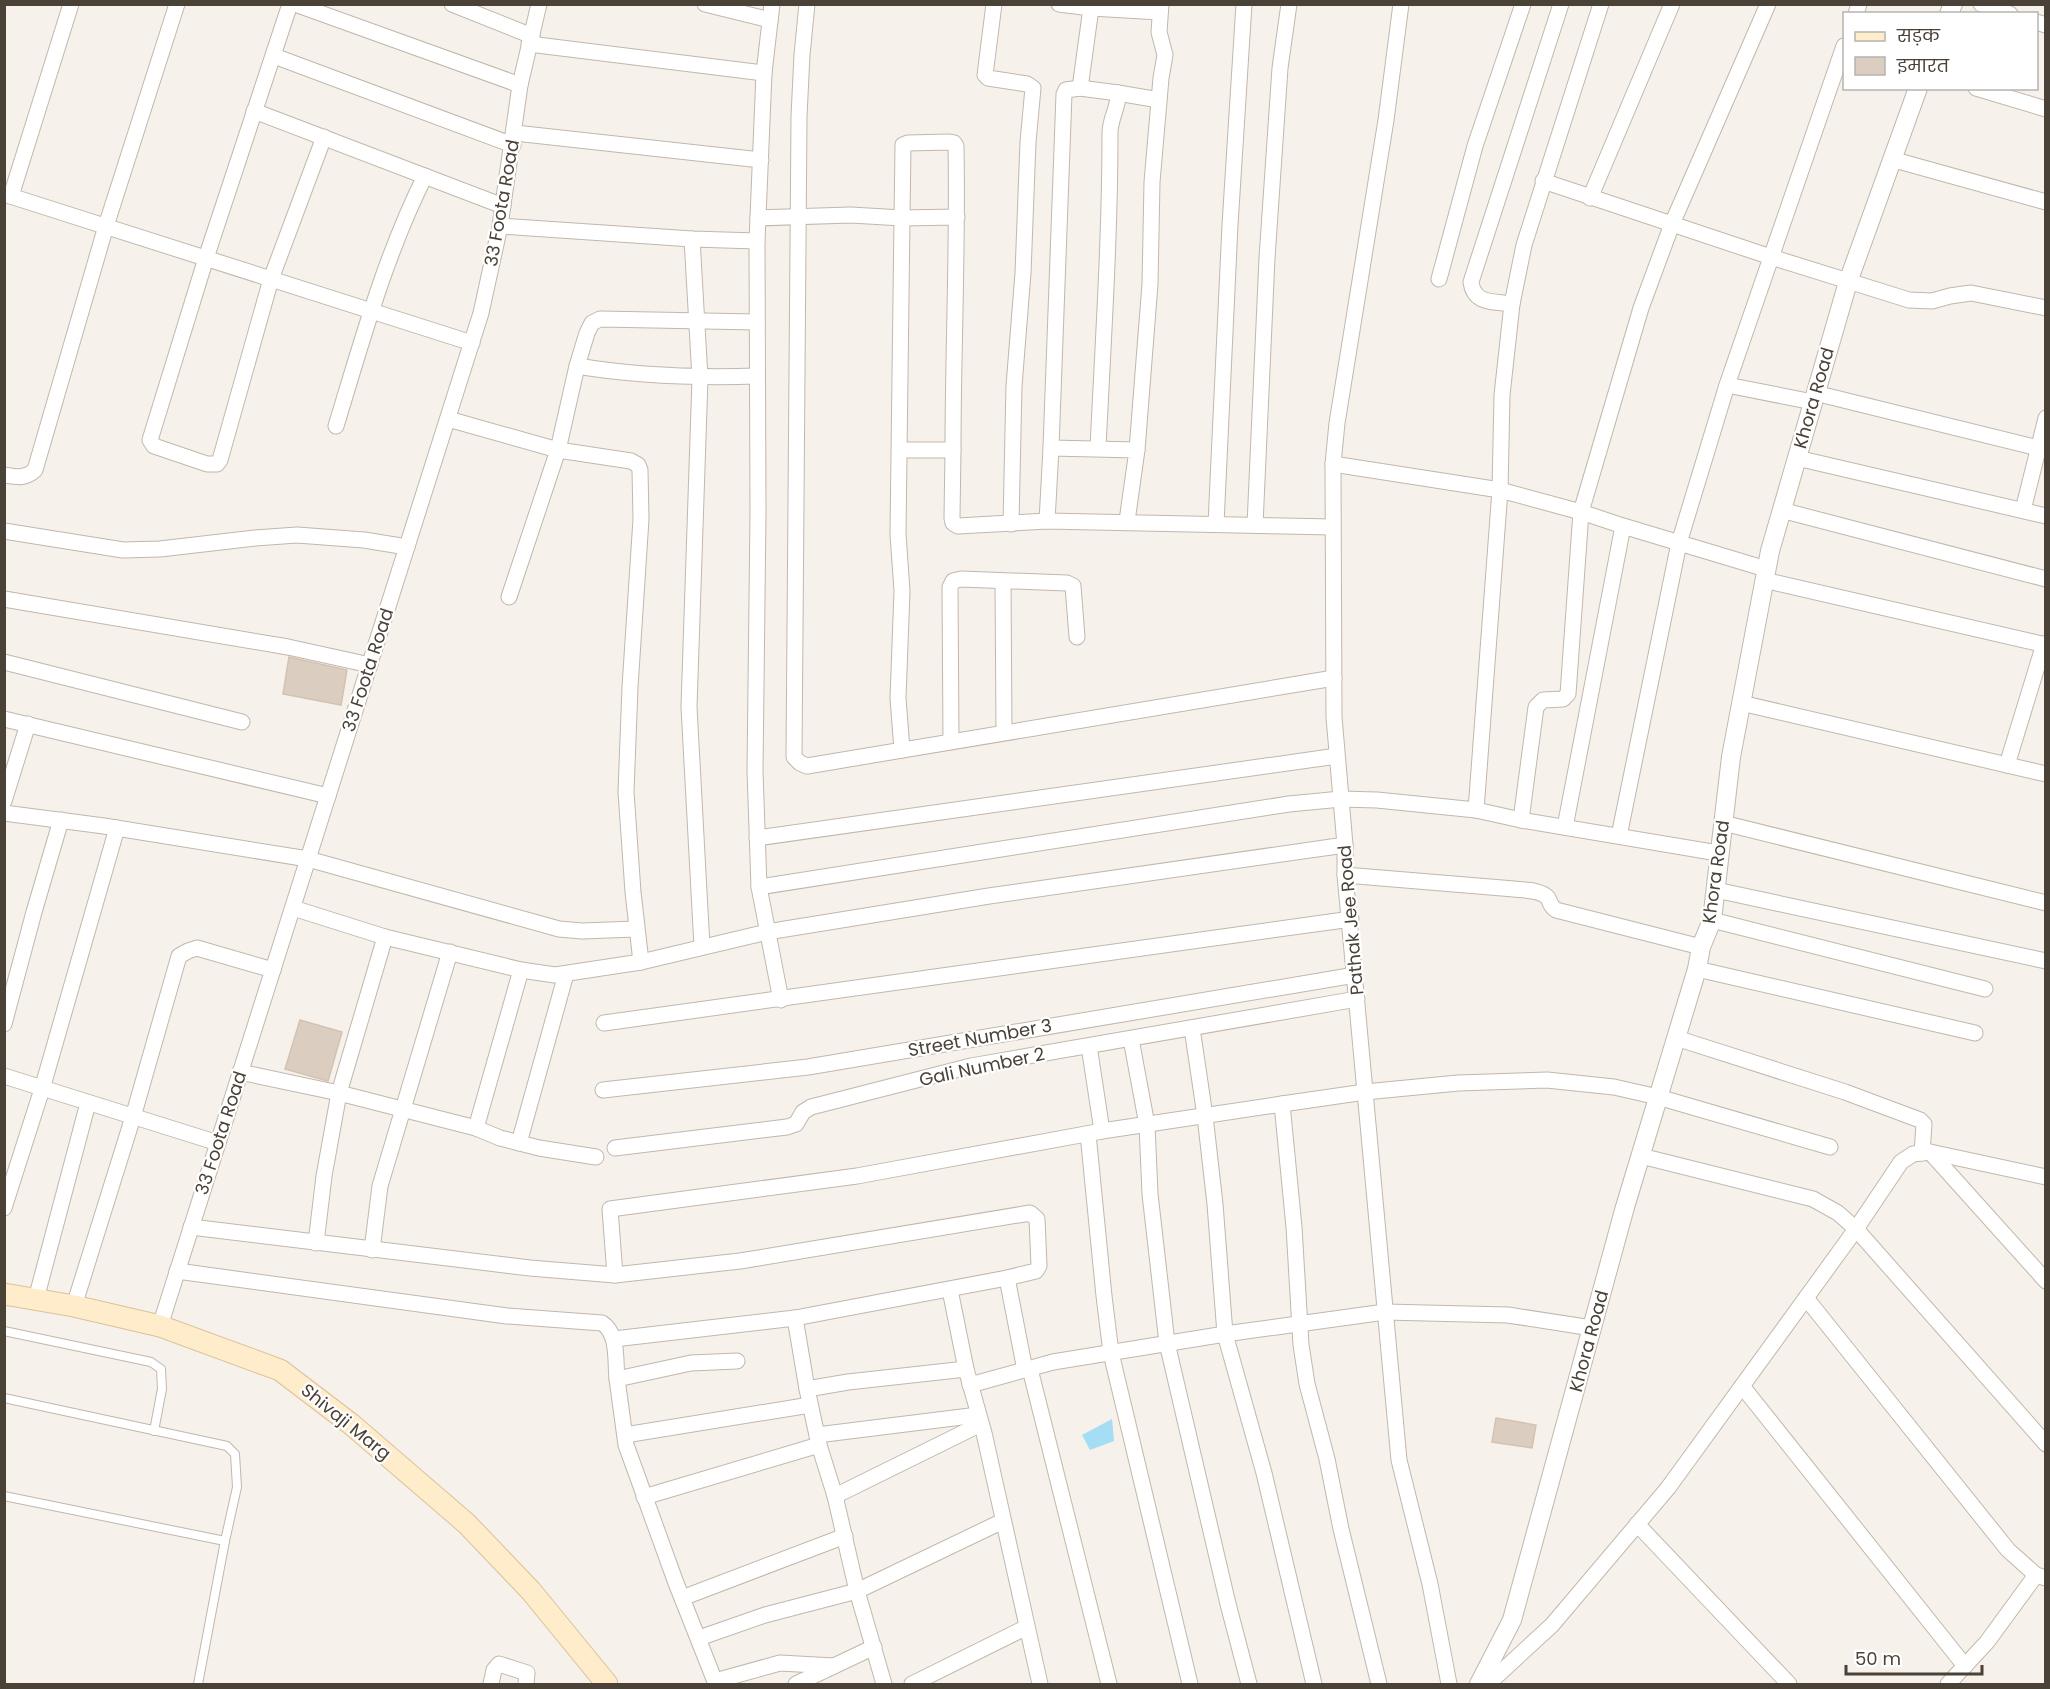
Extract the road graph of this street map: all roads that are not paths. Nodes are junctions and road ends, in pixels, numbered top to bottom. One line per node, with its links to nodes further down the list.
1 (71, 4): 42 (street)
2 (177, 4): 51 (street)
3 (290, 4): 26 (street)
4 (294, 4): 28 (street)
5 (452, 4): 24 (street)
6 (539, 4): 24 (street, 33 Foota Road)
7 (705, 4): 22 (street)
8 (807, 4): 46 (street)
9 (994, 4): 91 (street)
10 (1059, 4): 20 (street)
11 (1244, 4): 92 (street)
12 (1289, 4): 93 (street)
13 (1401, 4): 82 (street, Pathak Jee Road)
14 (1523, 4): 58 (street)
15 (1561, 4): 60 (street)
16 (1601, 4): 41 (street)
17 (1672, 4): 43 (street)
18 (1768, 4): 50 (street)
19 (1981, 4): 23 (street)
20 (1091, 8): 21 (street); 29 (street)
21 (1160, 8): 33 (street)
22 (771, 12): 27 (street)
23 (2004, 12)
24 (530, 40): 27 (street); 28 (street, 33 Foota Road)
25 (1843, 52): 55 (street)
26 (274, 56): 35 (street); 37 (street)
27 (764, 73): 39 (street)
28 (520, 85): 37 (street, 33 Foota Road)
29 (1080, 88): 32 (street); 74 (street)
30 (1917, 90): 38 (street, Khora Road)
31 (1984, 90): 34 (street)
32 (1118, 93): 33 (street); 75 (street)
33 (1159, 100): 80 (street)
34 (2046, 109)
35 (254, 111): 36 (street); 56 (street)
36 (324, 137): 40 (street); 57 (street)
37 (514, 139): 39 (street); 45 (street, 33 Foota Road)
38 (1892, 159): 44 (street); 59 (street, Khora Road)
39 (761, 160): 47 (street)
40 (425, 176): 45 (street); 62 (street)
41 (1543, 182): 43 (street); 60 (street)
42 (8, 195): 51 (street)
43 (1590, 198): 50 (street)
44 (2046, 202)
45 (503, 206): 52 (street, 33 Foota Road)
46 (799, 217): 47 (street); 48 (street); 115 (street)
47 (758, 218): 54 (street)
48 (902, 218): 49 (street); 49 (street); 78 (street)
49 (957, 218): 79 (street)
50 (1672, 224): 55 (street); 87 (street)
51 (106, 226): 56 (street); 83 (street)
52 (500, 226): 53 (street); 65 (street, 33 Foota Road)
53 (693, 239): 54 (street); 63 (street)
54 (757, 241): 64 (street)
55 (1771, 257): 59 (street); 69 (street)
56 (206, 258): 57 (street); 57 (street)
57 (271, 279): 62 (street)
58 (1439, 279)
59 (1848, 282): 61 (street); 70 (street, Khora Road)
60 (1512, 304): 84 (street)
61 (2046, 308)
62 (371, 311): 65 (street); 73 (street)
63 (696, 321): 64 (street); 66 (street); 68 (street)
64 (757, 322): 67 (street)
65 (472, 343): 71 (street, 33 Foota Road)
66 (577, 366): 68 (street); 77 (street)
67 (757, 376): 68 (street); 130 (street)
68 (700, 378): 144 (street)
69 (1727, 385): 70 (street); 97 (street)
70 (1814, 398): 76 (street); 81 (street, Khora Road)
71 (448, 418): 77 (street); 98 (street, 33 Foota Road)
72 (2046, 418): 76 (street)
73 (336, 426)
74 (1051, 448): 75 (street); 89 (street)
75 (1098, 448): 80 (street)
76 (2042, 449): 86 (street)
77 (558, 450): 102 (street); 141 (street)
78 (900, 450): 79 (street); 115 (street)
79 (953, 450): 91 (street)
80 (1137, 450): 90 (street)
81 (1797, 458): 85 (street, Khora Road); 86 (street)
82 (1333, 464): 84 (street); 95 (street, Pathak Jee Road)
83 (4, 475)
84 (1500, 490): 87 (street); 122 (street)
85 (1781, 510): 99 (street, Khora Road); 100 (street)
86 (2023, 510): 88 (street)
87 (1581, 512): 94 (street); 125 (street)
88 (2046, 516)
89 (1047, 521): 90 (street); 91 (street)
90 (1127, 522): 92 (street)
91 (1011, 524)
92 (1216, 524): 93 (street)
93 (1255, 525): 95 (street)
94 (1623, 526): 97 (street); 127 (street)
95 (1333, 527): 108 (street, Pathak Jee Road)
96 (4, 531): 98 (street)
97 (1679, 543): 99 (street); 129 (street)
98 (407, 547): 107 (street, 33 Foota Road)
99 (1765, 574): 105 (street); 109 (street, Khora Road)
100 (2046, 579)
101 (1003, 582): 104 (street); 113 (street); 114 (street)
102 (509, 597)
103 (4, 600): 107 (street)
104 (1077, 637)
105 (2045, 645): 117 (street)
106 (4, 662): 111 (street)
107 (370, 665): 119 (street, 33 Foota Road)
108 (1334, 678): 113 (street); 116 (street, Pathak Jee Road)
109 (1741, 703): 117 (street); 126 (street, Khora Road)
110 (4, 719): 112 (street)
111 (242, 722)
112 (28, 724): 119 (street); 121 (street)
113 (1004, 732): 114 (street)
114 (951, 741): 115 (street)
115 (902, 750)
116 (1337, 756): 120 (street, Pathak Jee Road); 130 (street)
117 (2007, 765): 118 (street)
118 (2046, 774)
119 (328, 796): 133 (street, 33 Foota Road)
120 (1341, 800): 122 (street); 131 (street, Pathak Jee Road); 135 (street)
121 (4, 801)
122 (1476, 810): 125 (street)
123 (4, 813): 124 (street)
124 (61, 820): 128 (street); 158 (street)
125 (1521, 820): 127 (street)
126 (1723, 823): 132 (street, Khora Road); 137 (street)
127 (1565, 827): 129 (street)
128 (117, 828): 133 (street); 166 (street)
129 (1619, 836): 132 (street)
130 (757, 838): 135 (street)
131 (1345, 844): 134 (street, Pathak Jee Road); 142 (street)
132 (1718, 853): 136 (street, Khora Road)
133 (308, 859): 138 (street, 33 Foota Road); 141 (street)
134 (1345, 875): 139 (street, Pathak Jee Road); 145 (street)
135 (759, 887): 142 (street)
136 (1716, 890): 140 (street, Khora Road); 148 (street)
137 (2046, 903)
138 (292, 908): 143 (street); 150 (street, 33 Foota Road)
139 (1350, 920): 153 (street, Pathak Jee Road); 156 (street)
140 (1712, 920): 145 (street, Khora Road); 154 (street)
141 (636, 929): 147 (street)
142 (767, 932): 144 (street); 156 (street)
143 (386, 936): 146 (street); 169 (street)
144 (702, 947): 147 (street)
145 (1701, 947): 149 (street, Khora Road)
146 (450, 952): 151 (street); 173 (street)
147 (641, 962): 152 (street)
148 (2046, 962)
149 (1697, 969): 160 (street); 161 (street, Khora Road)
150 (273, 970): 164 (street, 33 Foota Road); 175 (street)
151 (521, 970): 152 (street); 177 (street)
152 (566, 974): 180 (street)
153 (1355, 975): 155 (street, Pathak Jee Road); 167 (street, Street Number 3)
154 (1985, 989)
155 (1357, 999): 159 (street, Gali Number 2); 168 (street, Pathak Jee Road)
156 (781, 1000): 157 (street)
157 (604, 1023)
158 (4, 1024)
159 (1192, 1029): 162 (street, Gali Number 2); 174 (street)
160 (1975, 1033)
161 (1676, 1038): 170 (street, Khora Road); 183 (street)
162 (1131, 1039): 163 (street, Gali Number 2); 176 (street)
163 (1089, 1046): 178 (street); 182 (street, Gali Number 2)
164 (240, 1072): 169 (street); 179 (street, 33 Foota Road)
165 (4, 1076): 166 (street)
166 (42, 1089): 171 (street); 187 (street)
167 (603, 1090)
168 (1365, 1092): 170 (street); 172 (street); 201 (street, Pathak Jee Road)
169 (339, 1093): 173 (street); 190 (street)
170 (1658, 1097): 181 (street); 185 (street, Khora Road)
171 (88, 1103): 175 (street); 199 (street)
172 (1282, 1104): 174 (street); 203 (street)
173 (402, 1109): 177 (street); 191 (street)
174 (1205, 1116): 176 (street); 207 (street)
175 (133, 1117): 179 (street); 200 (street)
176 (1147, 1125): 178 (street); 209 (street)
177 (476, 1128): 180 (street)
178 (1095, 1133): 193 (street); 210 (street)
179 (218, 1143): 188 (street, 33 Foota Road)
180 (519, 1143): 184 (street)
181 (1830, 1147)
182 (615, 1148)
183 (1926, 1153): 186 (street); 189 (street); 195 (street)
184 (596, 1156)
185 (1641, 1156): 189 (street); 205 (street, Khora Road)
186 (2046, 1177)
187 (4, 1208)
188 (191, 1227): 190 (street); 192 (street, 33 Foota Road)
189 (1856, 1229): 198 (street); 224 (street)
190 (316, 1243): 191 (street)
191 (372, 1250): 193 (street)
192 (177, 1271): 204 (street, 33 Foota Road); 208 (street)
193 (615, 1275): 194 (street)
194 (1007, 1278): 196 (street); 213 (street)
195 (2046, 1281)
196 (950, 1290): 202 (street); 212 (street)
197 (4, 1294): 199 (main road, Shivaji Marg)
198 (1806, 1298): 216 (street); 232 (street)
199 (36, 1299): 200 (main road, Shivaji Marg)
200 (74, 1306): 204 (main road, Shivaji Marg)
201 (1384, 1312): 203 (street); 205 (street); 254 (street, Pathak Jee Road)
202 (795, 1318): 208 (street); 217 (street)
203 (1300, 1324): 207 (street); 253 (street)
204 (160, 1326): 244 (main road, Shivaji Marg)
205 (1592, 1328): 255 (street, Khora Road)
206 (4, 1331): 221 (lane)
207 (1225, 1334): 209 (street); 252 (street)
208 (614, 1339): 214 (street)
209 (1167, 1343): 210 (street); 251 (street)
210 (1112, 1353): 213 (street); 250 (street)
211 (737, 1361): 214 (street)
212 (966, 1369): 215 (street); 217 (street)
213 (1027, 1370): 215 (street); 249 (street)
214 (617, 1379): 222 (street)
215 (970, 1385): 220 (street)
216 (1742, 1386): 229 (street); 239 (street)
217 (807, 1389): 219 (street)
218 (4, 1398): 221 (lane)
219 (810, 1405): 222 (street); 223 (street)
220 (979, 1420): 223 (street); 226 (street); 228 (street)
221 (154, 1431): 231 (lane)
222 (625, 1435): 227 (street)
223 (818, 1440): 226 (street); 227 (street)
224 (2046, 1444)
225 (4, 1496): 231 (lane)
226 (835, 1496): 230 (street)
227 (644, 1497): 234 (street)
228 (1003, 1521): 233 (street); 235 (street)
229 (1637, 1524): 256 (street); 257 (street)
230 (845, 1536): 233 (street); 234 (street)
231 (225, 1541): 241 (lane)
232 (2041, 1577): 239 (street)
233 (857, 1591): 236 (street); 237 (street)
234 (682, 1598): 236 (street)
235 (1027, 1627): 247 (street); 248 (street)
236 (699, 1638): 240 (street)
237 (874, 1647): 238 (street); 246 (street)
238 (834, 1666): 240 (street); 245 (street)
239 (1965, 1666): 258 (street)
240 (716, 1683)
241 (198, 1684)
242 (491, 1684): 243 (street)
243 (526, 1684)
244 (607, 1684)
245 (796, 1684)
246 (884, 1684)
247 (912, 1684)
248 (1040, 1684)
249 (1109, 1684)
250 (1190, 1684)
251 (1249, 1684)
252 (1314, 1684)
253 (1379, 1684)
254 (1449, 1684)
255 (1479, 1684)
256 (1488, 1684)
257 (1789, 1684)
258 (1948, 1684)

